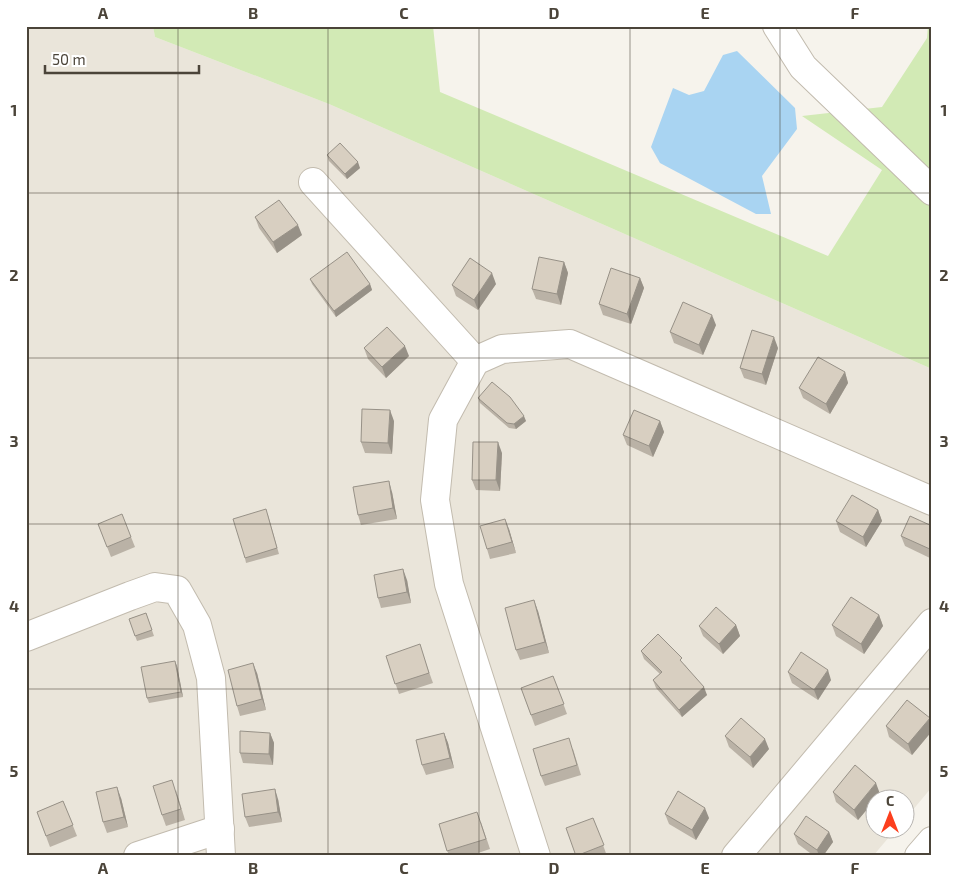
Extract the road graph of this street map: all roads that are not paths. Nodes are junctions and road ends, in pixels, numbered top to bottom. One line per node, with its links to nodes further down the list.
1 (777, 26): 3 (street)
2 (312, 182): 4 (street)
3 (932, 191)
4 (476, 361): 5 (street); 12 (street)
5 (932, 501)
6 (932, 624): 13 (street)
7 (26, 637): 8 (street)
8 (220, 829): 10 (street); 11 (street)
9 (932, 841): 14 (street)
10 (138, 856)
11 (221, 856)
12 (536, 856)
13 (736, 856)
14 (919, 856)

